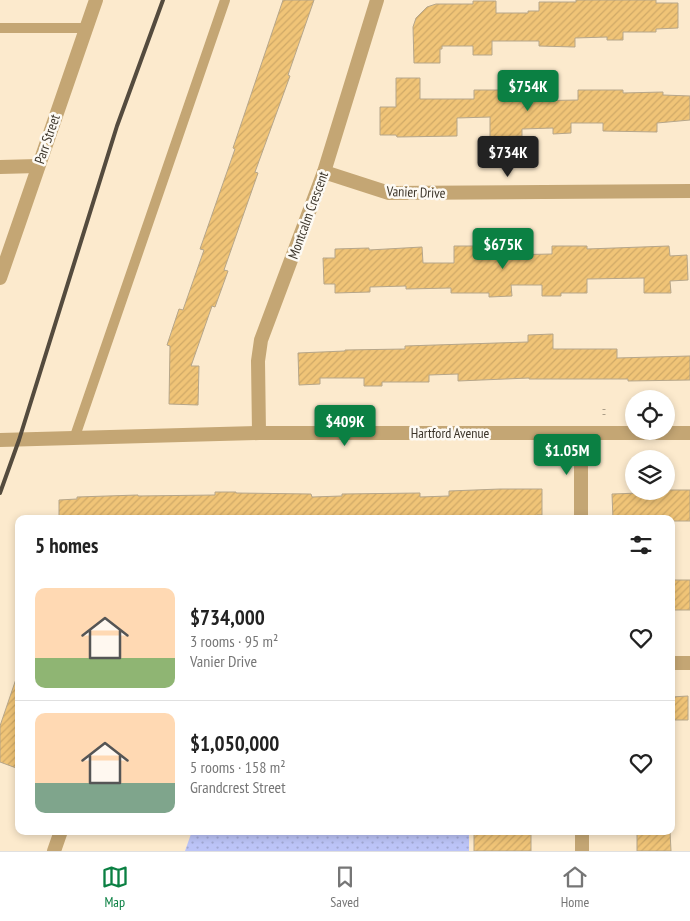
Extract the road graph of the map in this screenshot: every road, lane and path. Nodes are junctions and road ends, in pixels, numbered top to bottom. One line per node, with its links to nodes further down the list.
1 (96, 0): 5 (street, Parr Street)
2 (225, 0): 14 (lane)
3 (377, 0): 8 (street, Montcalm Crescent)
4 (0, 28): 5 (lane)
5 (87, 28): 6 (street, Parr Street)
6 (38, 166): 7 (street); 10 (street, Parr Street)
7 (0, 167)
8 (324, 172): 9 (street, Vanier Drive); 11 (street, Montcalm Crescent)
9 (690, 191)
10 (0, 278)
11 (259, 433): 12 (street, Hartford Avenue); 14 (street, Hartford Avenue)
12 (581, 433): 13 (street, Hartford Avenue); 16 (street)
13 (690, 433)
14 (74, 439): 15 (street, Hartford Avenue)
15 (0, 440)
16 (581, 515)
17 (675, 663): 18 (street)
18 (690, 663)
19 (60, 835): 21 (street)
20 (582, 835): 22 (street)
21 (54, 851)
22 (582, 851)

